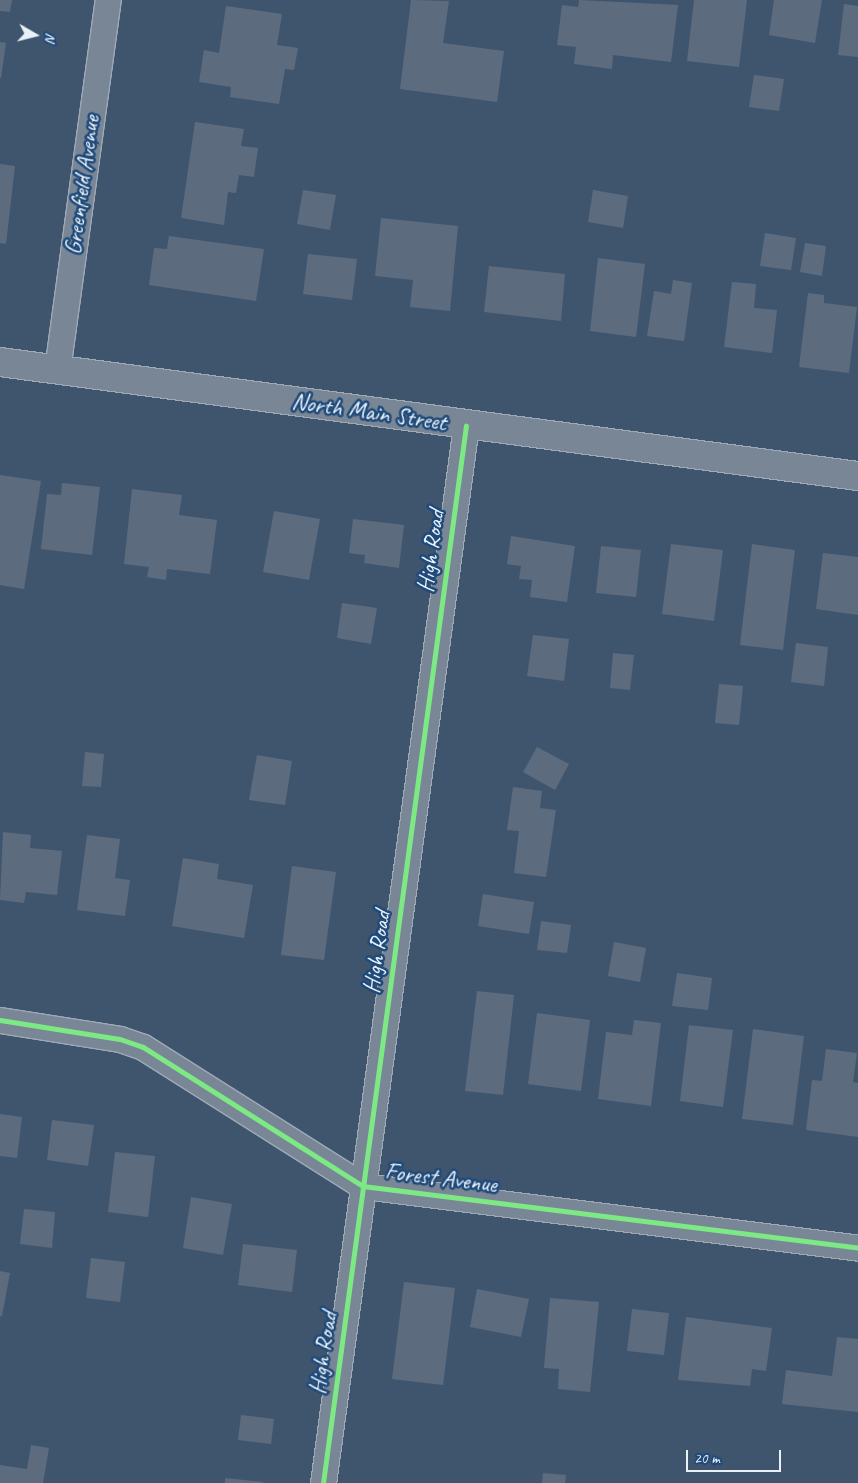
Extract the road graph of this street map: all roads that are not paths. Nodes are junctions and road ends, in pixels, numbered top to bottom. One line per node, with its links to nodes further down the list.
1 (108, 0): 3 (street, Greenfield Avenue)
2 (0, 362): 3 (street, North Main Street)
3 (57, 370): 4 (street, North Main Street)
4 (466, 426): 5 (street, North Main Street); 7 (street, High Road)
5 (858, 476)
6 (0, 1020): 7 (street, Forest Avenue)
7 (363, 1186): 8 (street, Forest Avenue); 9 (street, High Road)
8 (858, 1248)
9 (323, 1483)

